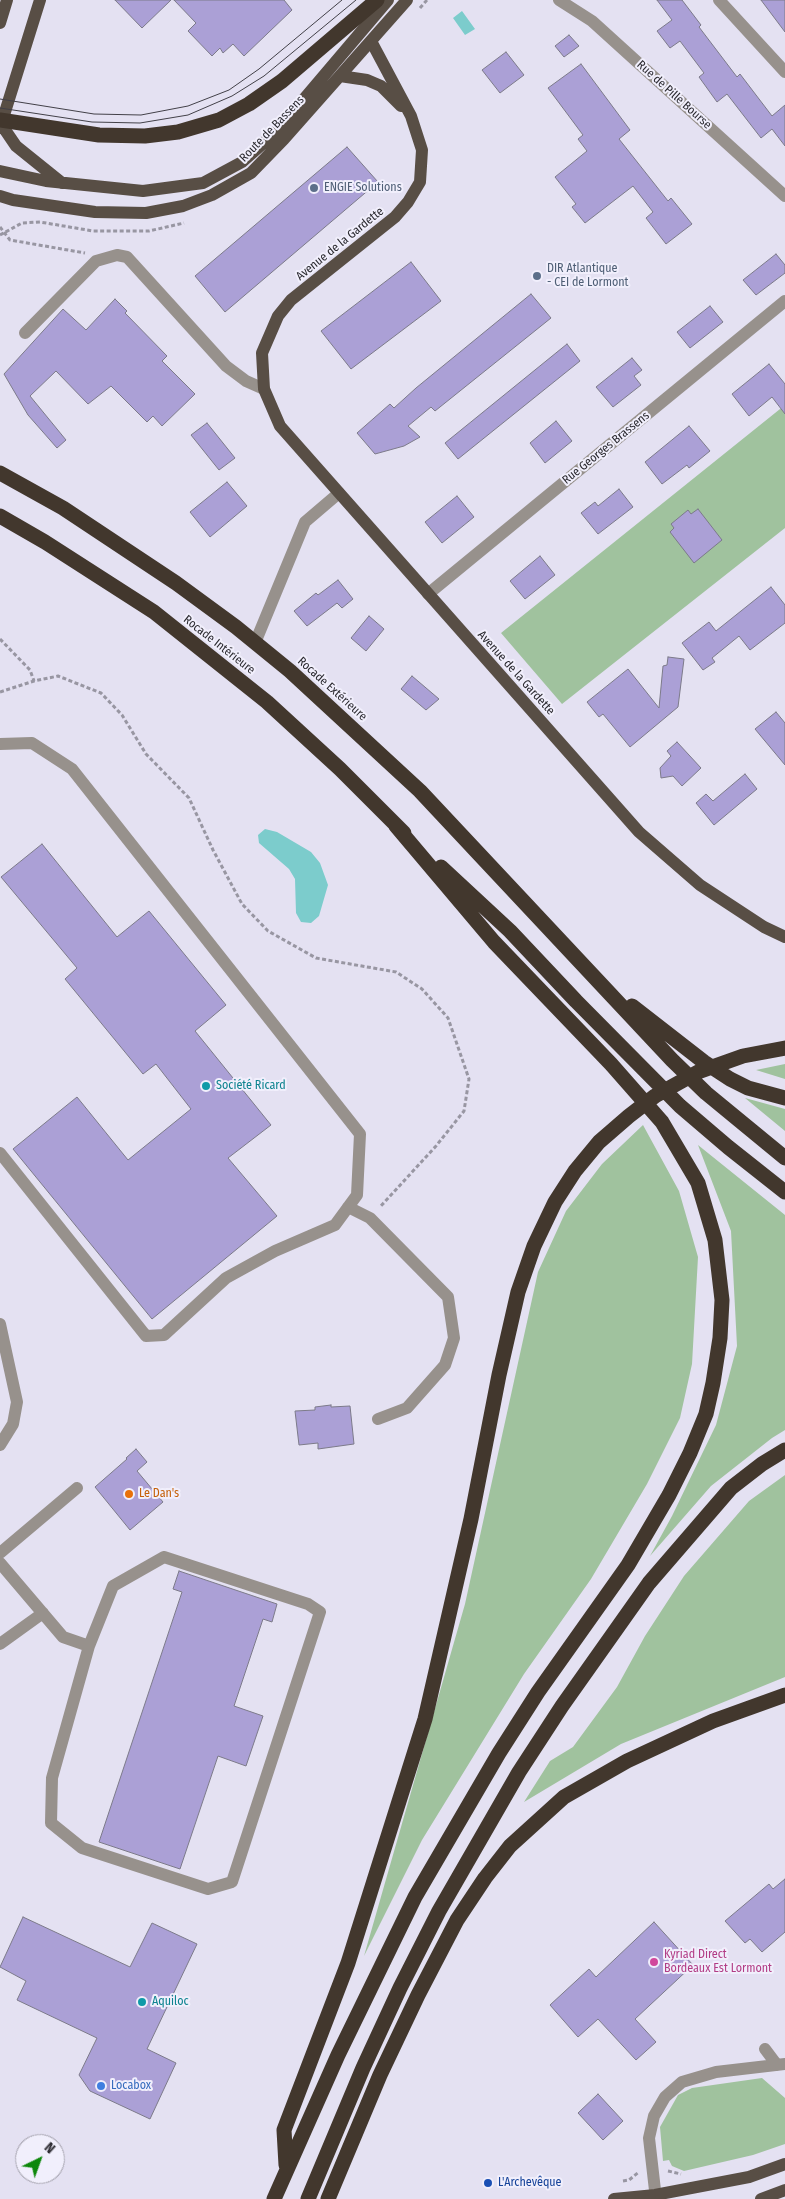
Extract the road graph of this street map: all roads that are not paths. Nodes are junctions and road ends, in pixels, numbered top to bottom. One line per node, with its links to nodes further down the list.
1 (7, 0): 8 (main road)
2 (40, 0): 13 (main road)
3 (377, 0): 13 (highway)
4 (388, 0): 15 (main road)
5 (407, 0): 9 (main road, Route de Bassens)
6 (719, 0): 10 (street)
7 (564, 1): 17 (street, Rue de Pille Bourse)
8 (0, 23)
9 (371, 41): 11 (main road, Route de Bassens); 12 (main road, Avenue de la Gardette)
10 (785, 72)
11 (340, 76): 12 (main road, Avenue de la Gardette); 18 (main road, Route de Bassens)
12 (411, 116): 22 (main road, Avenue de la Gardette)
13 (0, 124): 15 (main road)
14 (0, 170): 15 (main road)
15 (62, 183)
16 (0, 196): 18 (main road, Route de Bassens)
17 (785, 196)
18 (13, 200): 19 (main road)
19 (0, 208)
20 (785, 301): 26 (street, Rue Georges Brassens)
21 (25, 333): 22 (street)
22 (264, 389): 24 (main road, Avenue de la Gardette)
23 (0, 473): 27 (highway, Rocade Extérieure)
24 (339, 494): 26 (main road, Avenue de la Gardette); 27 (street)
25 (0, 516): 29 (highway, Rocade Intérieure)
26 (428, 594): 30 (main road, Avenue de la Gardette)
27 (255, 643): 31 (highway, Rocade Extérieure)
28 (0, 744): 37 (street)
29 (396, 826): 36 (highway); 52 (highway)
30 (785, 937)
31 (599, 980): 33 (highway); 35 (highway)
32 (785, 1048): 52 (highway)
33 (785, 1098)
34 (0, 1153): 37 (street)
35 (785, 1158)
36 (785, 1192)
37 (348, 1207): 39 (street)
38 (0, 1324): 40 (street)
39 (378, 1420)
40 (0, 1445)
41 (785, 1450): 56 (highway)
42 (77, 1488): 43 (street)
43 (0, 1553)
44 (0, 1563): 45 (street)
45 (43, 1613): 46 (street); 47 (street)
46 (0, 1644)
47 (89, 1646): 47 (street)
48 (785, 1695): 57 (highway)
49 (764, 2049): 50 (street)
50 (781, 2065): 54 (street)
51 (785, 2164): 54 (main road)
52 (286, 2169): 55 (highway)
53 (785, 2190): 59 (main road)
54 (656, 2197): 58 (main road)
55 (274, 2199)
56 (308, 2199)
57 (328, 2199)
58 (614, 2199)
59 (762, 2199)

